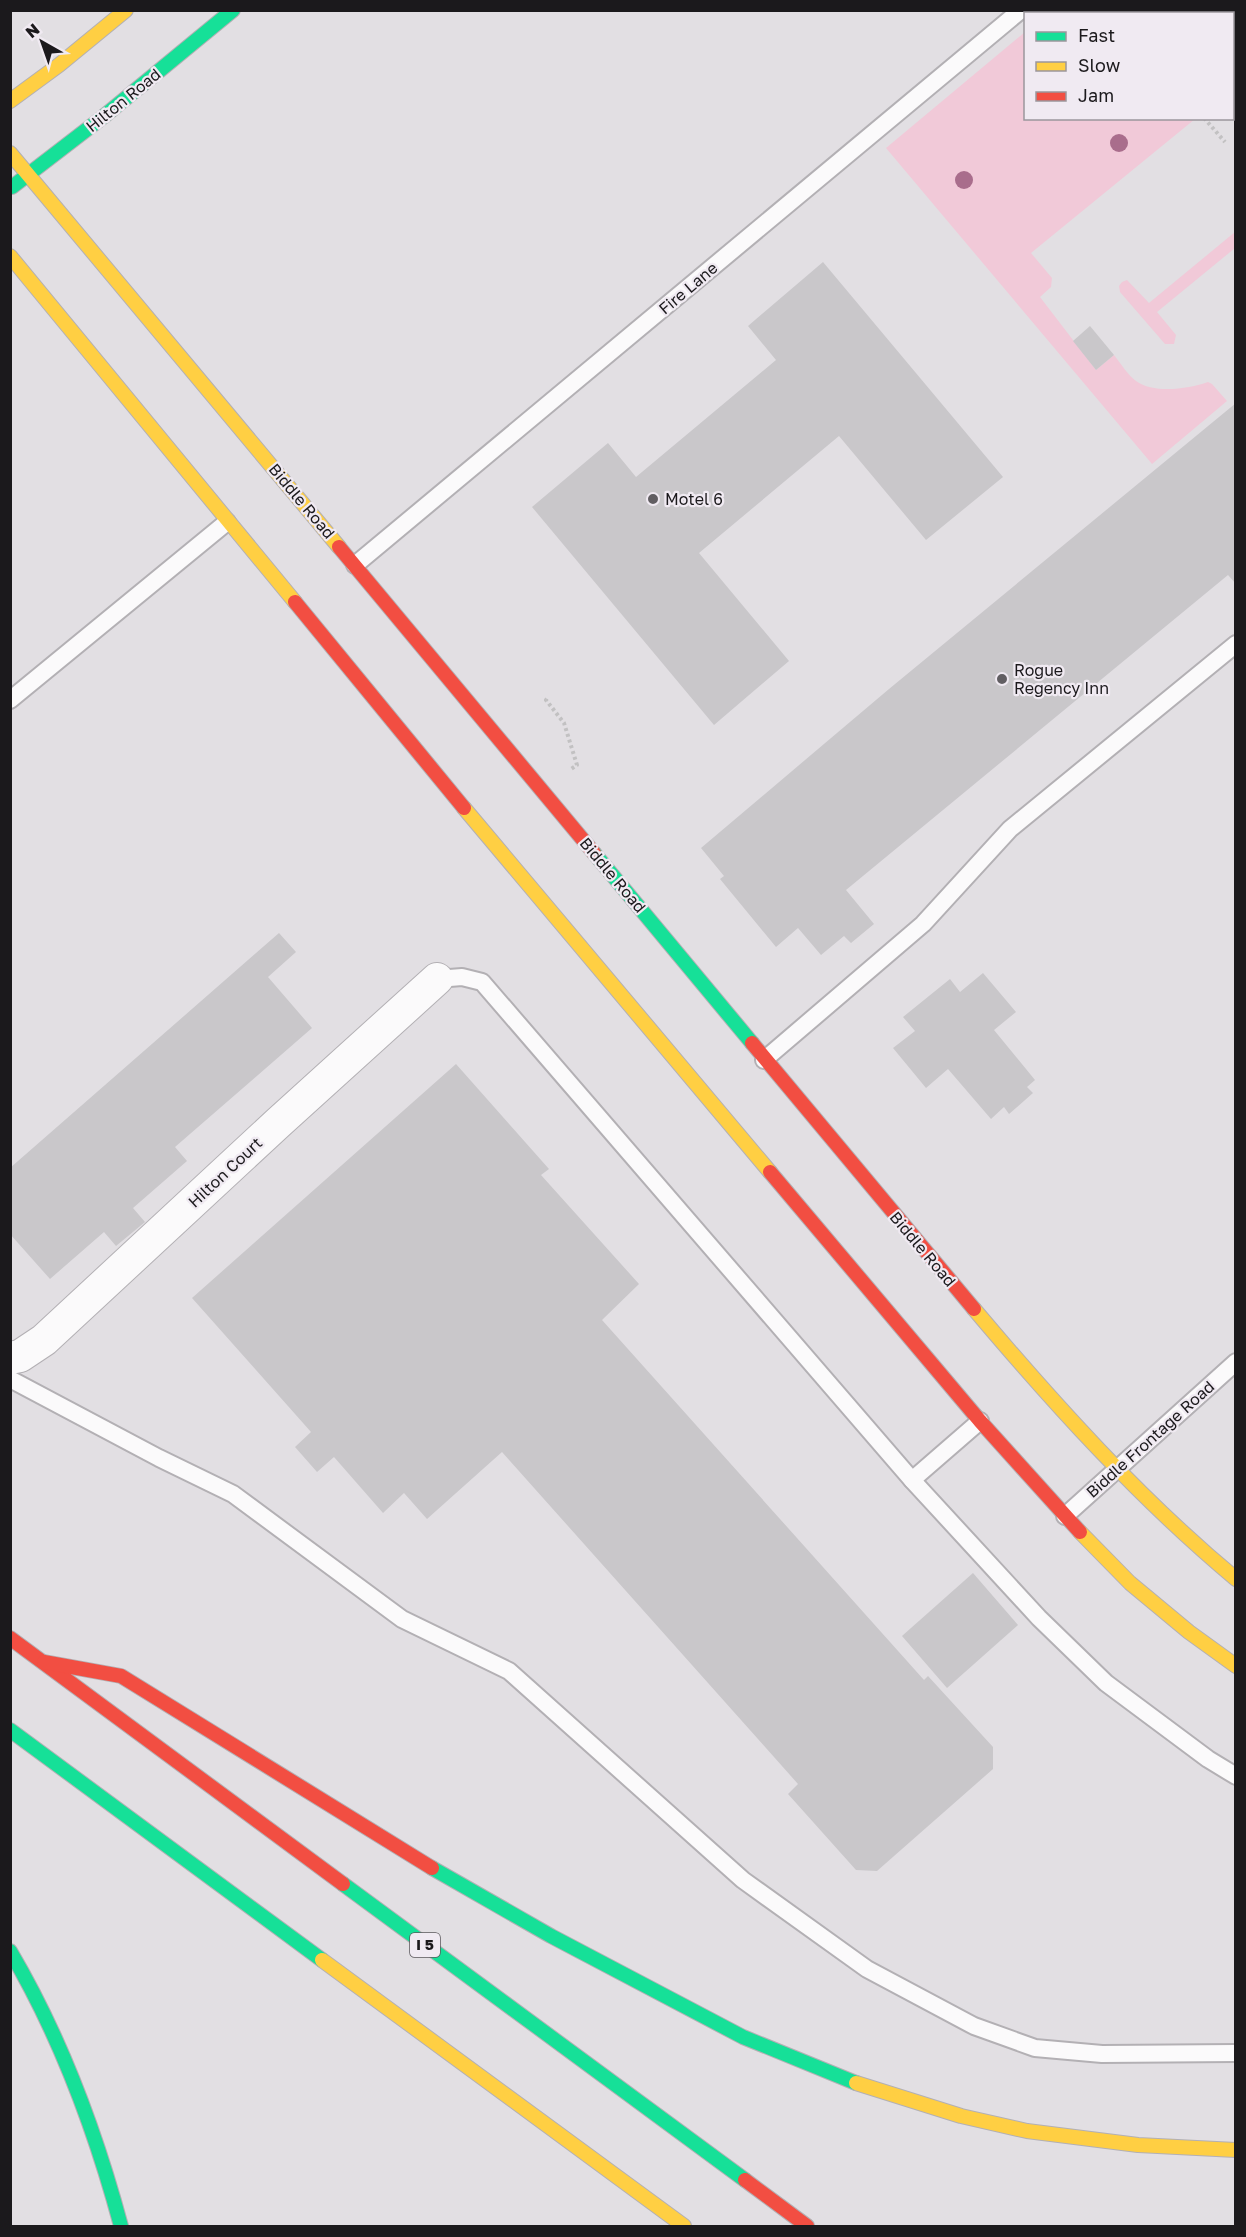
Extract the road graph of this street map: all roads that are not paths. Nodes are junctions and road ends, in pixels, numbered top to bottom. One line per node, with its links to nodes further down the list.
1 (126, 10): 4 (main road)
2 (233, 10): 6 (main road, Hilton Road)
3 (1021, 10): 10 (lane, Fire Lane)
4 (10, 101)
5 (10, 153): 6 (main road, Biddle Road)
6 (28, 174): 7 (main road, Hilton Road); 10 (main road, Biddle Road)
7 (10, 188)
8 (10, 256): 9 (main road)
9 (227, 522): 12 (lane); 18 (main road)
10 (355, 565): 14 (main road, Biddle Road)
11 (1236, 644): 14 (lane)
12 (10, 700)
13 (437, 979): 15 (street, Hilton Court); 20 (lane)
14 (764, 1060): 19 (main road, Biddle Road)
15 (10, 1358)
16 (1236, 1362): 19 (lane, Biddle Frontage Road)
17 (10, 1379): 29 (lane)
18 (980, 1421): 20 (lane); 21 (main road)
19 (1116, 1469): 21 (lane, Biddle Frontage Road); 22 (main road, Biddle Road)
20 (912, 1480): 27 (lane)
21 (1065, 1516): 25 (main road)
22 (1236, 1579)
23 (10, 1638): 24 (main road, I 5)
24 (44, 1662): 30 (main road); 33 (main road, I 5)
25 (1236, 1666)
26 (10, 1730): 32 (main road)
27 (1236, 1776)
28 (10, 1951): 31 (main road)
29 (1236, 2053)
30 (1236, 2150)
31 (121, 2226)
32 (684, 2226)
33 (807, 2226)

